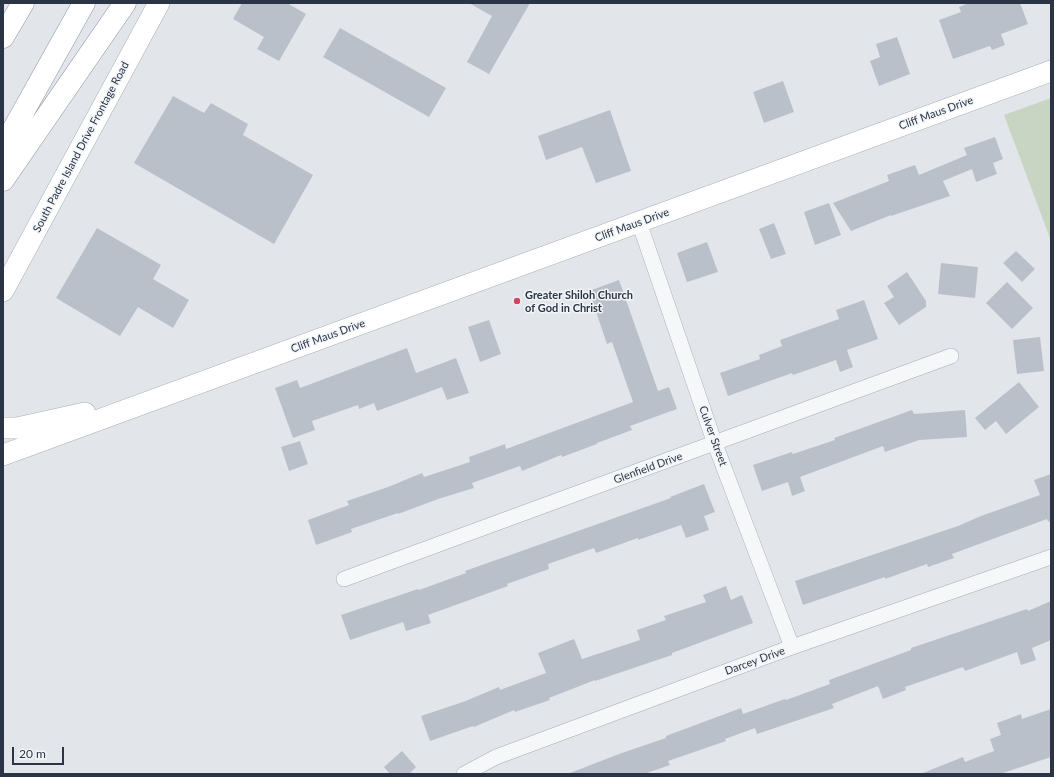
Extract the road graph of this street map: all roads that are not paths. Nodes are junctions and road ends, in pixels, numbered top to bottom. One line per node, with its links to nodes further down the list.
1 (23, 3): 5 (highway)
2 (84, 3): 7 (highway)
3 (125, 3): 8 (highway)
4 (159, 3): 10 (street, South Padre Island Drive Frontage Road)
5 (3, 37)
6 (1051, 72): 9 (street, Cliff Maus Drive)
7 (3, 148)
8 (3, 180)
9 (639, 222): 12 (street, Cliff Maus Drive); 14 (street, Culver Street)
10 (3, 291)
11 (951, 356): 14 (street, Glenfield Drive)
12 (213, 378): 13 (street, Cliff Maus Drive); 15 (street, Cliff Maus Drive)
13 (3, 428)
14 (715, 444): 17 (street, Glenfield Drive); 18 (street, Culver Street)
15 (3, 455)
16 (1051, 557): 18 (street, Darcey Drive)
17 (344, 579)
18 (792, 647): 19 (street, Darcey Drive)
19 (464, 774)

